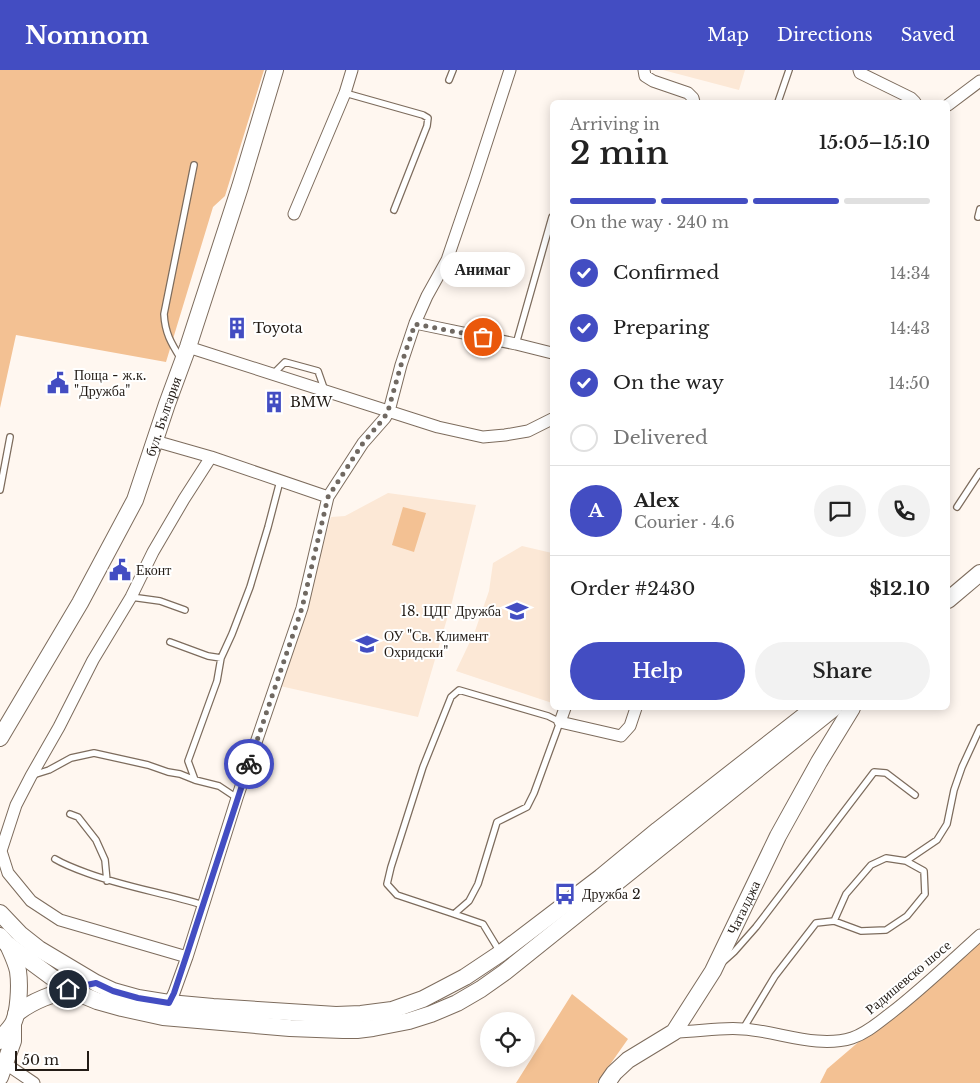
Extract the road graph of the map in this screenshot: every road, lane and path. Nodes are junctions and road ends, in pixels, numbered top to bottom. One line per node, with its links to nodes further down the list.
1 (275, 70): 24 (street, бул. България)
2 (352, 70): 10 (street)
3 (453, 70): 8 (lane)
4 (510, 70): 21 (street)
5 (644, 70): 11 (street)
6 (789, 70): 12 (lane)
7 (860, 70): 13 (street)
8 (449, 80)
9 (980, 80): 14 (street)
10 (345, 93): 17 (lane); 18 (street)
11 (694, 100)
12 (779, 100)
13 (913, 100)
14 (950, 103)
15 (194, 165): 24 (lane)
16 (980, 209): 19 (lane)
17 (394, 210)
18 (294, 214)
19 (978, 217)
20 (550, 224): 22 (lane)
21 (415, 324): 22 (street); 27 (street)
22 (516, 344): 23 (street)
23 (550, 352)
24 (185, 354): 25 (street); 30 (street, бул. България)
25 (273, 374): 26 (street); 26 (lane)
26 (325, 391): 27 (street)
27 (388, 411): 28 (street); 35 (street)
28 (550, 420)
29 (10, 437): 34 (lane)
30 (155, 441): 31 (street); 50 (street, бул. България)
31 (211, 457): 33 (street); 38 (street)
32 (980, 472): 36 (lane)
33 (280, 481): 35 (street); 42 (lane)
34 (0, 490)
35 (328, 497): 54 (street)
36 (957, 507)
37 (980, 573): 39 (street)
38 (131, 597): 40 (lane); 51 (street)
39 (950, 598)
40 (185, 610)
41 (170, 642): 42 (lane)
42 (221, 658): 52 (lane)
43 (564, 710): 48 (street)
44 (635, 710): 48 (street)
45 (811, 710): 66 (street)
46 (831, 710): 71 (street)
47 (851, 710): 68 (street, Чаталджа)
48 (560, 722): 61 (lane); 61 (lane)
49 (980, 728): 57 (lane)
50 (0, 738)
51 (31, 776): 52 (lane); 67 (street)
52 (195, 780): 54 (lane)
53 (915, 795): 68 (lane)
54 (237, 798): 59 (street)
55 (70, 814): 58 (lane)
56 (56, 859): 58 (lane)
57 (906, 861): 62 (lane); 62 (lane)
58 (108, 881): 59 (lane)
59 (203, 905): 67 (street)
60 (0, 913): 69 (street)
61 (454, 914): 66 (lane)
62 (834, 921): 73 (lane)
63 (0, 927): 65 (street)
64 (980, 935): 73 (street, Радишевско шосе)
65 (4, 940): 70 (street); 72 (street)
66 (501, 953): 71 (street)
67 (186, 957): 71 (street)
68 (713, 971): 74 (street, Чаталджа)
69 (96, 983): 70 (street); 71 (street)
70 (68, 989): 71 (street); 72 (street)
71 (166, 1010)
72 (14, 1019): 75 (street); 76 (street)
73 (743, 1029): 74 (street, Радишевско шосе)
74 (674, 1032): 78 (street, Чаталджа)
75 (0, 1041)
76 (2, 1067): 77 (street)
77 (34, 1083)
78 (607, 1083)

